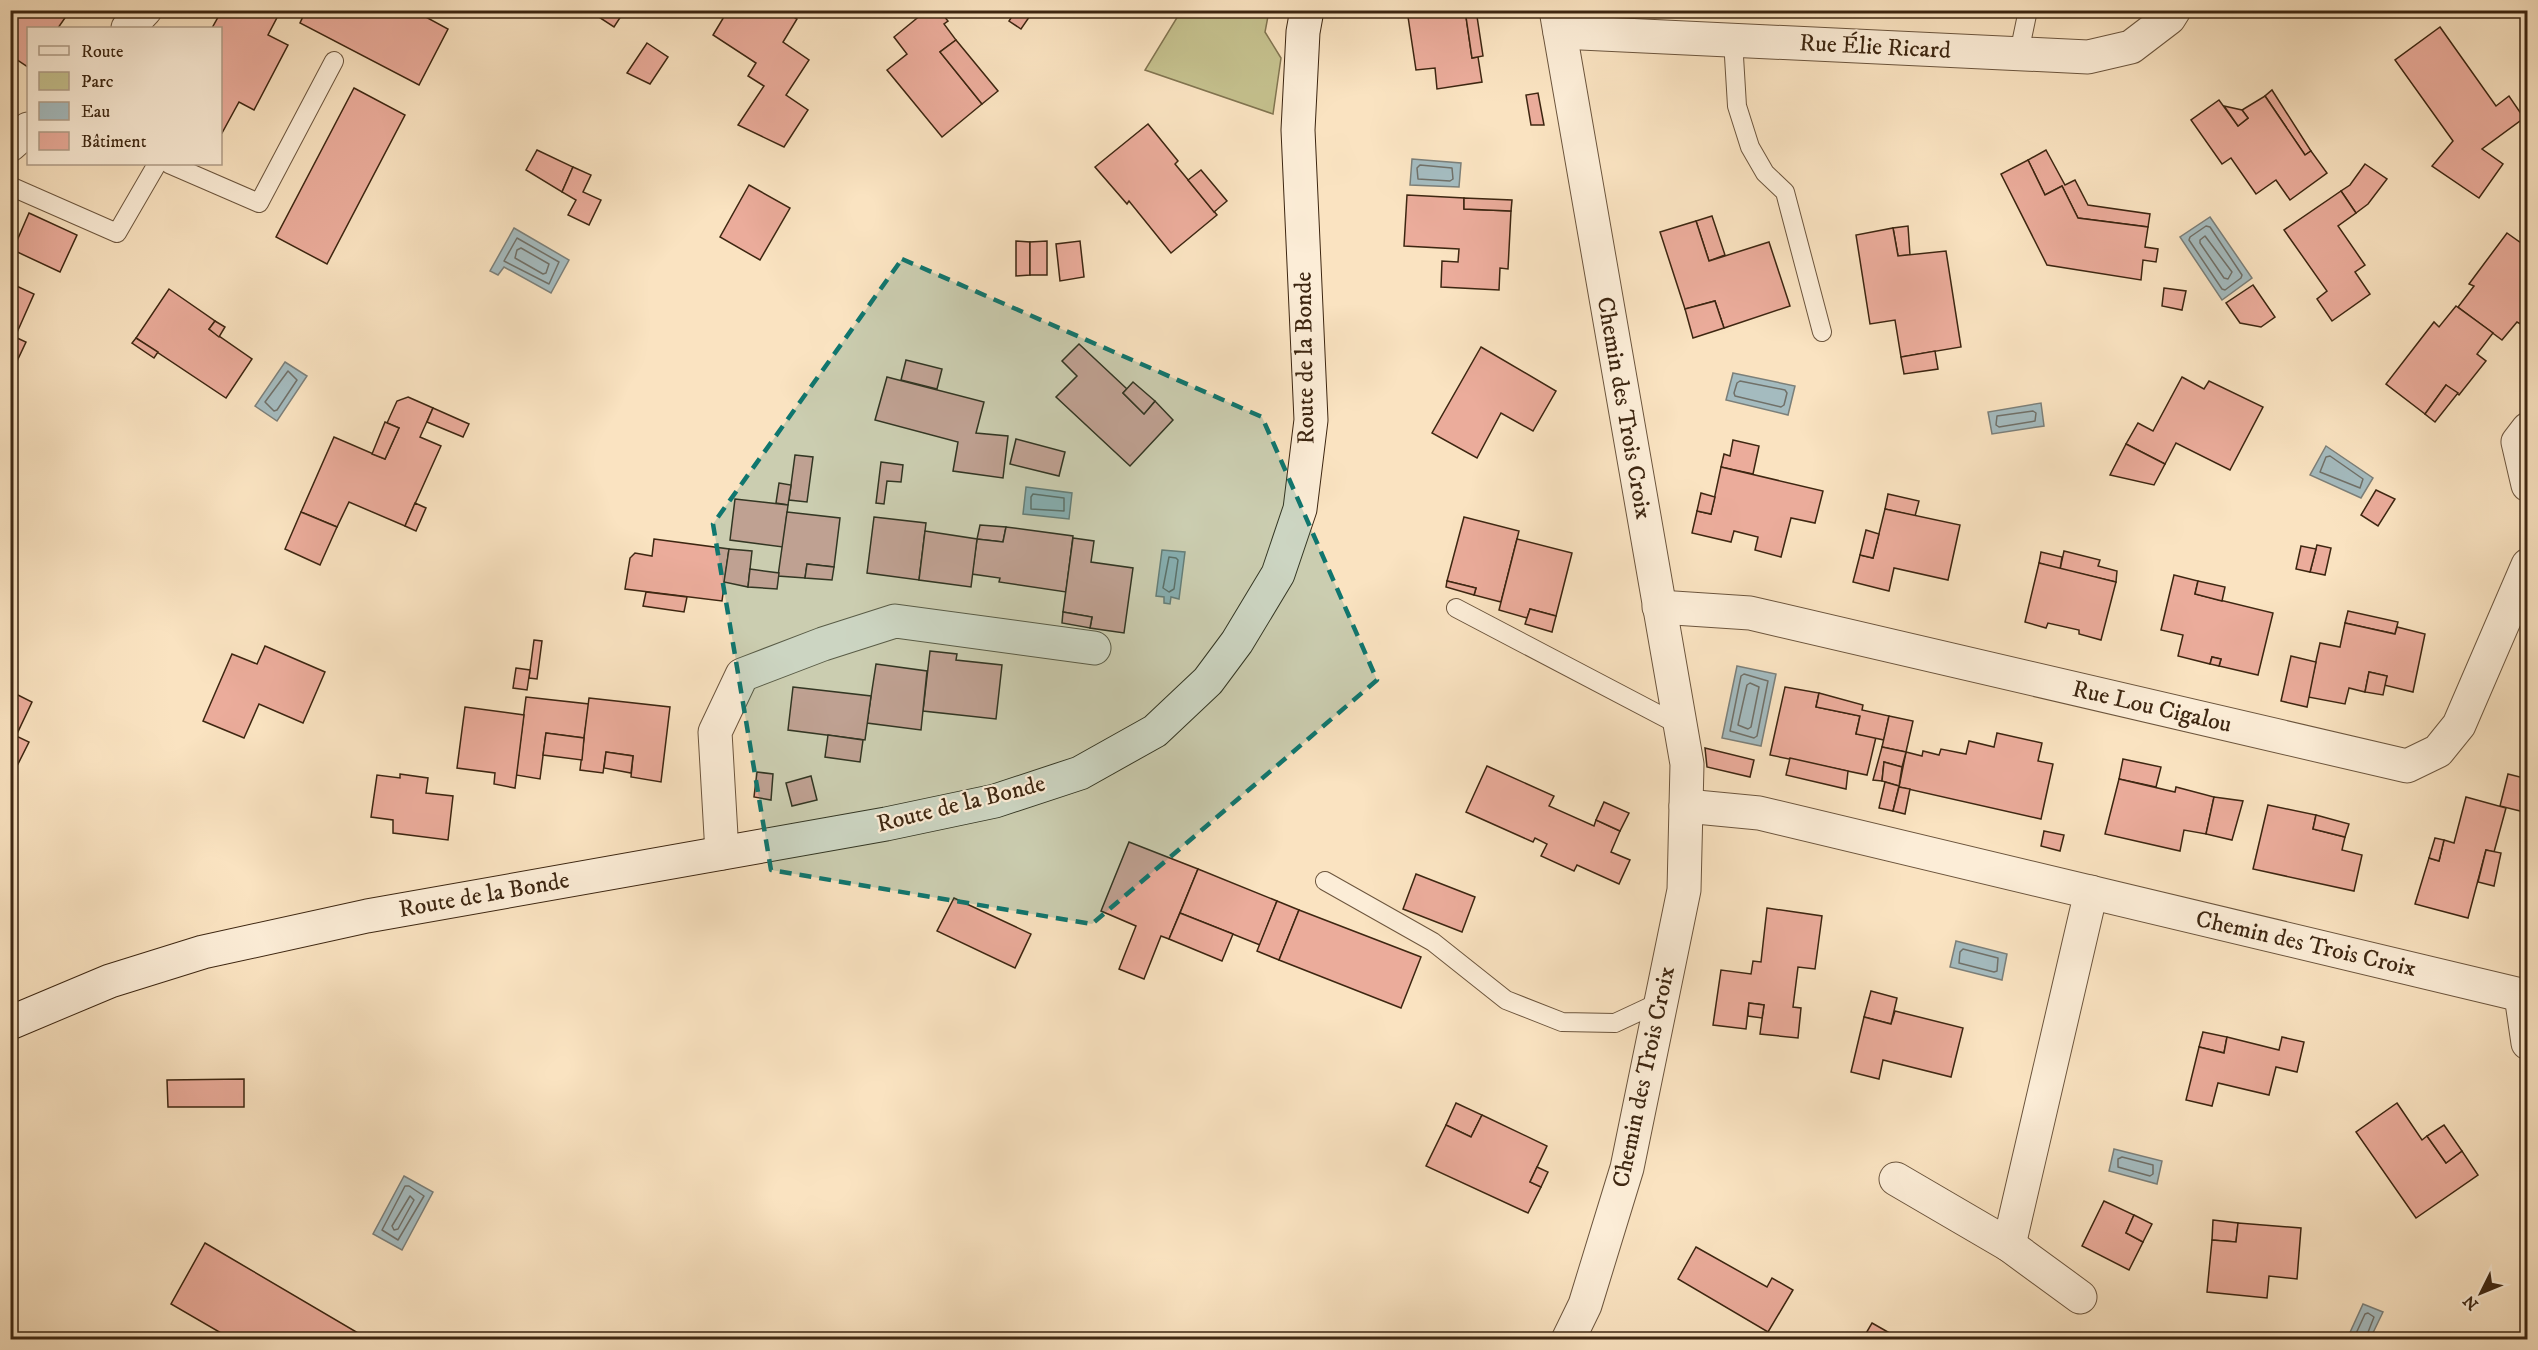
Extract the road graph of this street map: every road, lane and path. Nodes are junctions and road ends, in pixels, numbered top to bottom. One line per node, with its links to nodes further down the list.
1 (145, 10): 6 (street)
2 (1307, 10): 24 (street, Route de la Bonde)
3 (2028, 10): 8 (lane)
4 (2174, 10): 8 (street, Rue Élie Ricard)
5 (1558, 21): 7 (street, Rue Élie Ricard); 19 (street, Chemin des Trois Croix)
6 (129, 27)
7 (1733, 40): 8 (street, Rue Élie Ricard); 15 (lane)
8 (2019, 53)
9 (334, 61): 13 (lane)
10 (27, 130): 11 (street)
11 (10, 145)
12 (156, 165): 14 (lane)
13 (171, 165)
14 (10, 186)
15 (1822, 332)
16 (2528, 429): 17 (street)
17 (2528, 485)
18 (2528, 565): 19 (street, Rue Lou Cigalou)
19 (1659, 607): 22 (street, Chemin des Trois Croix)
20 (1456, 608): 22 (lane)
21 (1094, 648): 24 (street)
22 (1679, 724): 23 (street, Chemin des Trois Croix)
23 (1686, 806): 26 (street, Chemin des Trois Croix); 28 (street, Chemin des Trois Croix)
24 (722, 853): 29 (street, Route de la Bonde)
25 (1325, 881): 28 (lane)
26 (2091, 892): 27 (street, Chemin des Trois Croix); 32 (street)
27 (2524, 995): 30 (street, Chemin des Trois Croix)
28 (1660, 1002): 34 (street, Chemin des Trois Croix)
29 (10, 1023)
30 (2528, 1043)
31 (1896, 1179): 32 (street)
32 (2009, 1245): 33 (street)
33 (2080, 1297)
34 (1568, 1340)

